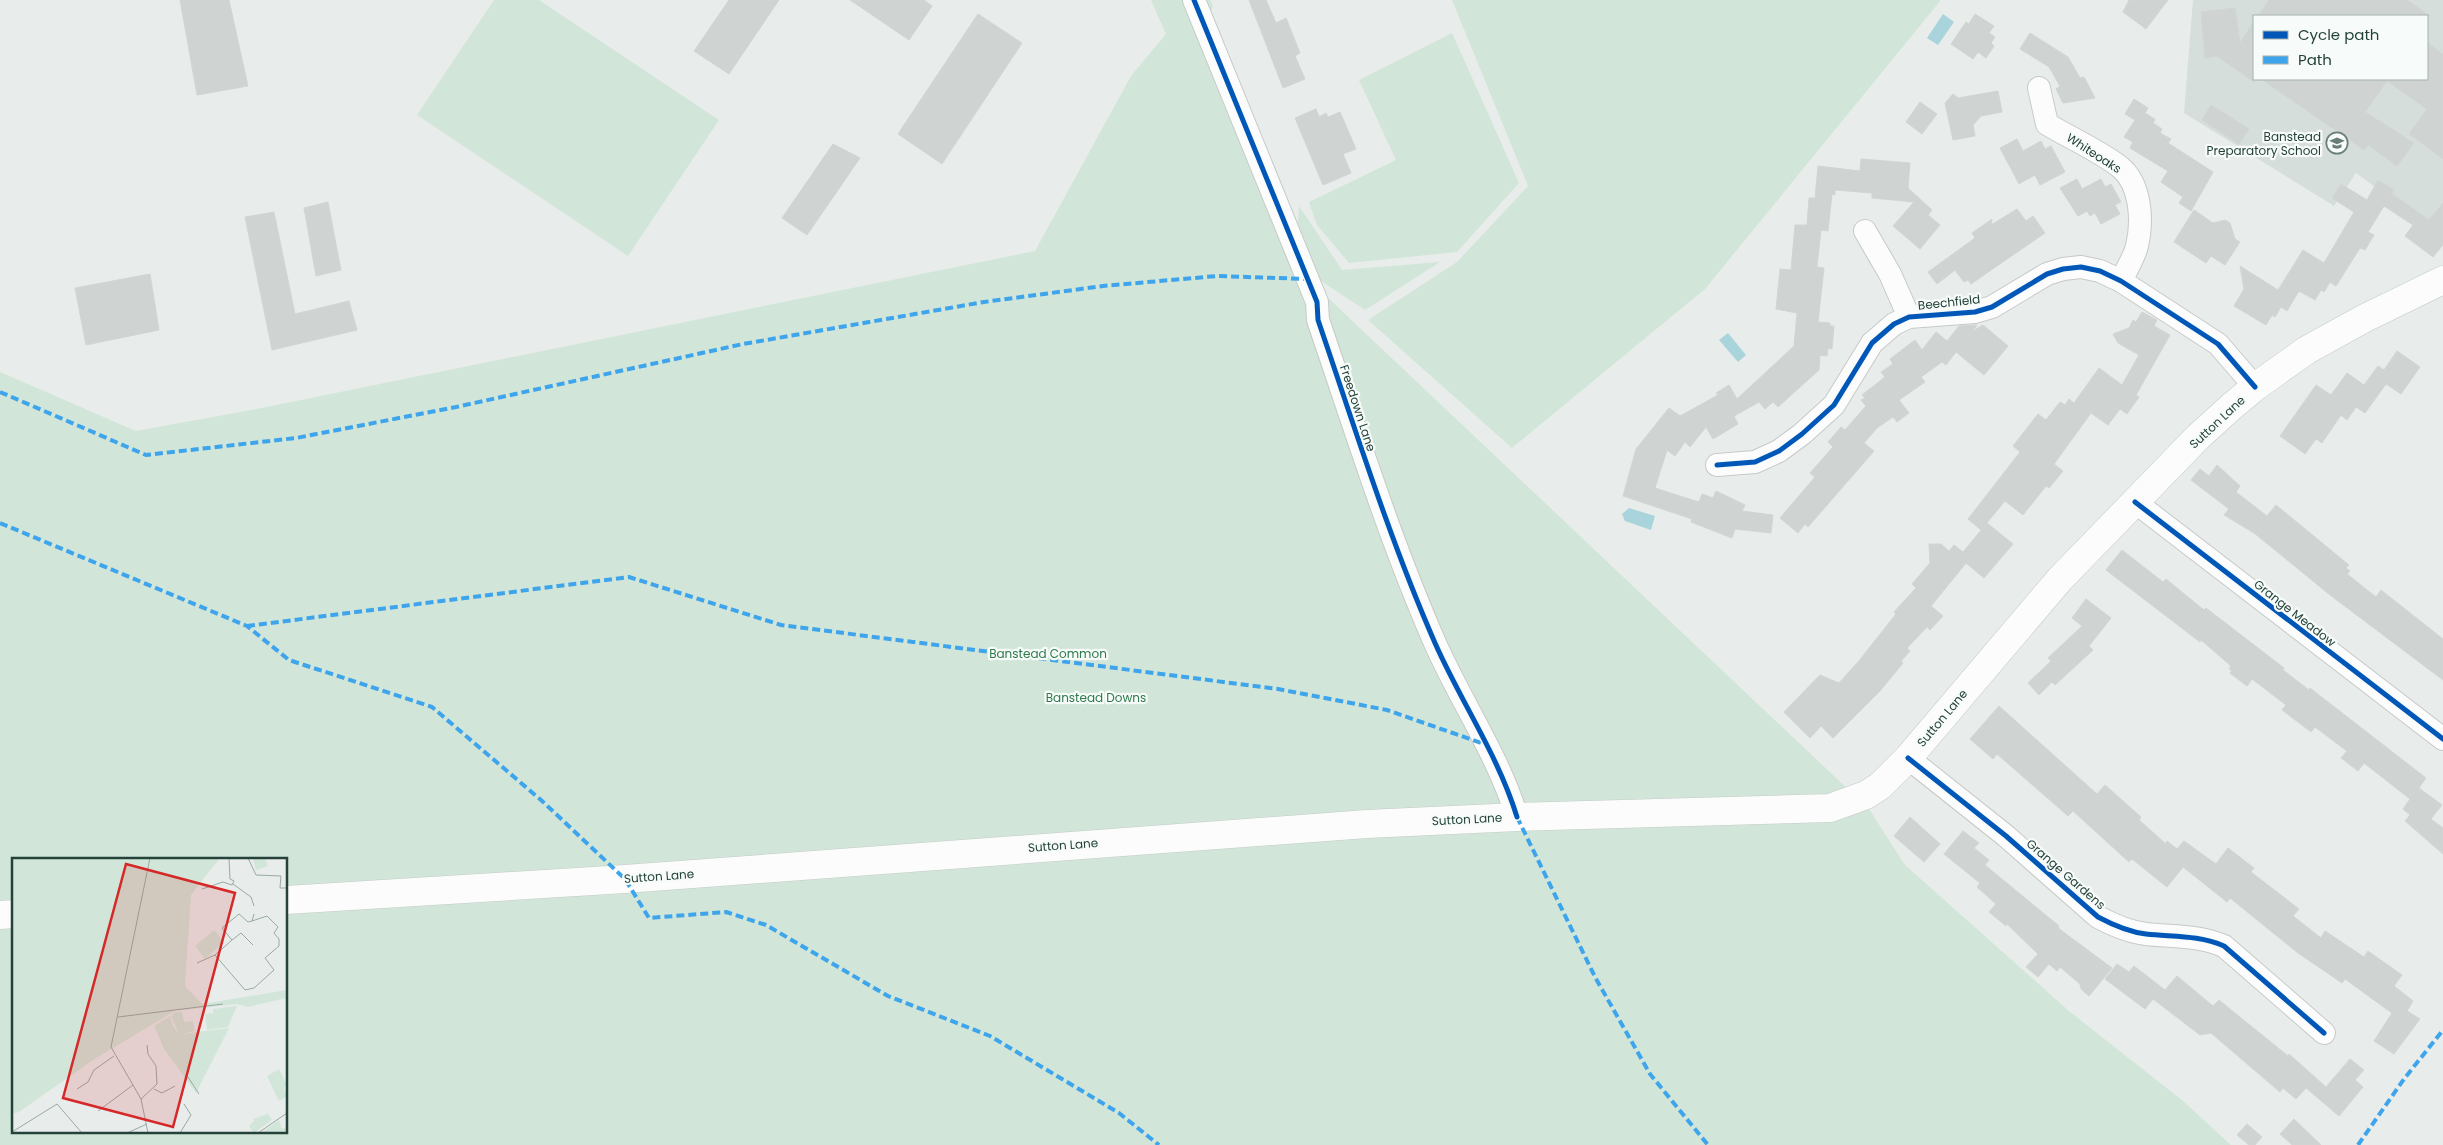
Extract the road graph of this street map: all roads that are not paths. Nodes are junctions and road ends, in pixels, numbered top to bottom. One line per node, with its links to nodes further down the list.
1 (1194, 0): 12 (street, Freedown Lane)
2 (2039, 88): 5 (street, Whiteoaks)
3 (1865, 231): 6 (street, Beechfield)
4 (2443, 280): 7 (main road, Sutton Lane)
5 (2121, 281): 6 (street, Beechfield); 7 (street, Beechfield)
6 (1909, 317): 8 (street, Beechfield)
7 (2255, 387): 9 (main road, Sutton Lane)
8 (1717, 464)
9 (2136, 502): 10 (street, Grange Meadow); 11 (main road, Sutton Lane)
10 (2443, 739)
11 (1908, 758): 12 (main road, Sutton Lane); 14 (street, Grange Gardens)
12 (1517, 817): 13 (main road, Sutton Lane)
13 (288, 900)
14 (2324, 1033)

